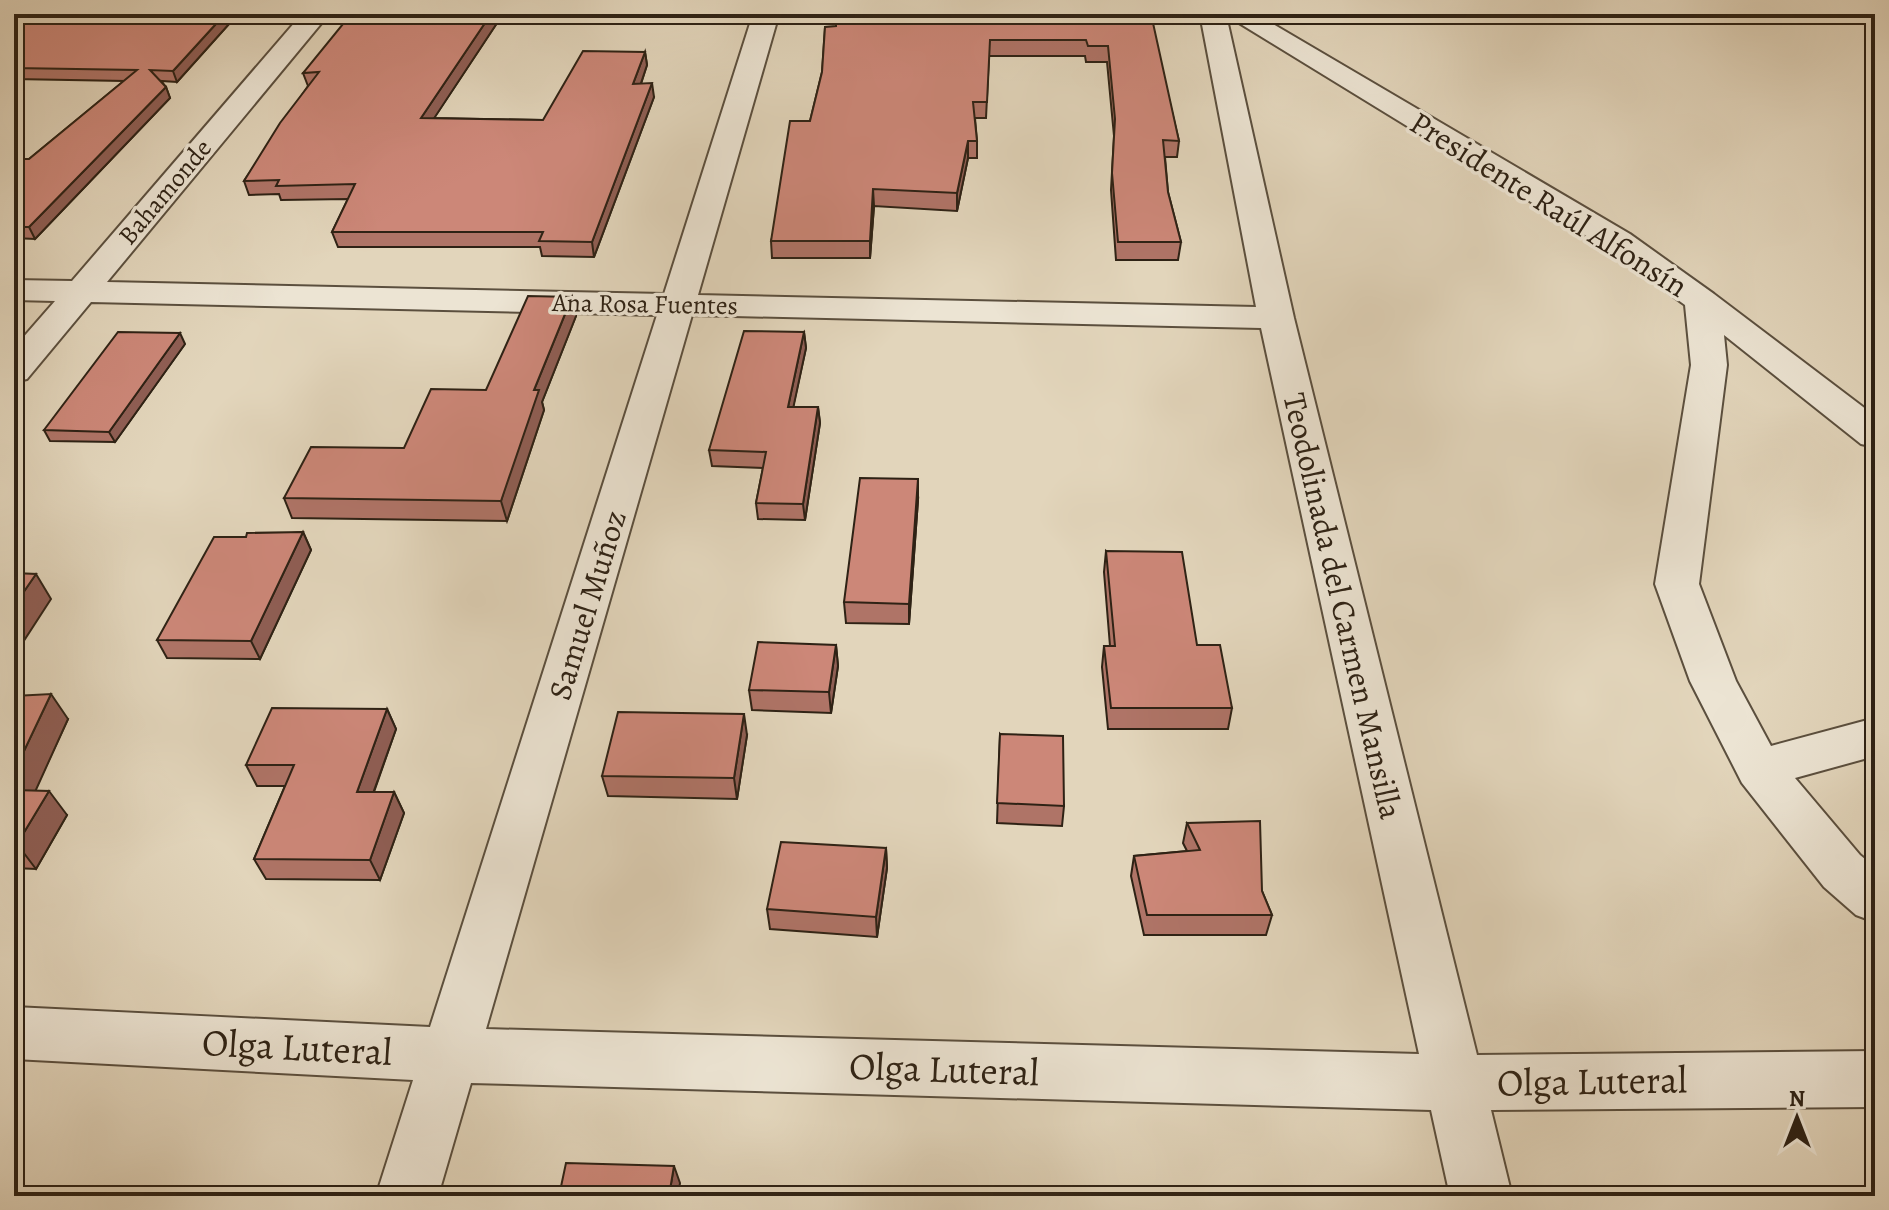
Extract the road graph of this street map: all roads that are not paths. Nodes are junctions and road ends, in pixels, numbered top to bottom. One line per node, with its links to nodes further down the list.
1 (316, 14): 6 (street, Bahamonde)
2 (766, 14): 8 (street, Samuel Muñoz)
3 (1213, 14): 9 (street, Teodolinada del Carmen Mansilla)
4 (1238, 14): 7 (street, Presidente Raúl Alfonsín)
5 (14, 290): 6 (street, Ana Rosa Fuentes)
6 (81, 292): 8 (street, Ana Rosa Fuentes); 10 (street, Bahamonde)
7 (1702, 301): 11 (street); 13 (street, Presidente Raúl Alfonsín)
8 (677, 305): 9 (street, Ana Rosa Fuentes); 16 (street, Samuel Muñoz)
9 (1276, 318): 18 (street, Teodolinada del Carmen Mansilla)
10 (14, 371)
11 (1875, 435)
12 (1875, 737): 13 (street)
13 (1759, 769): 14 (street, Presidente Raúl Alfonsín)
14 (1875, 899)
15 (14, 1033): 16 (street, Olga Luteral)
16 (452, 1055): 18 (street, Olga Luteral); 19 (street, Samuel Muñoz)
17 (1875, 1079): 18 (street, Olga Luteral)
18 (1454, 1083): 20 (street, Teodolinada del Carmen Mansilla)
19 (407, 1196)
20 (1481, 1196)

